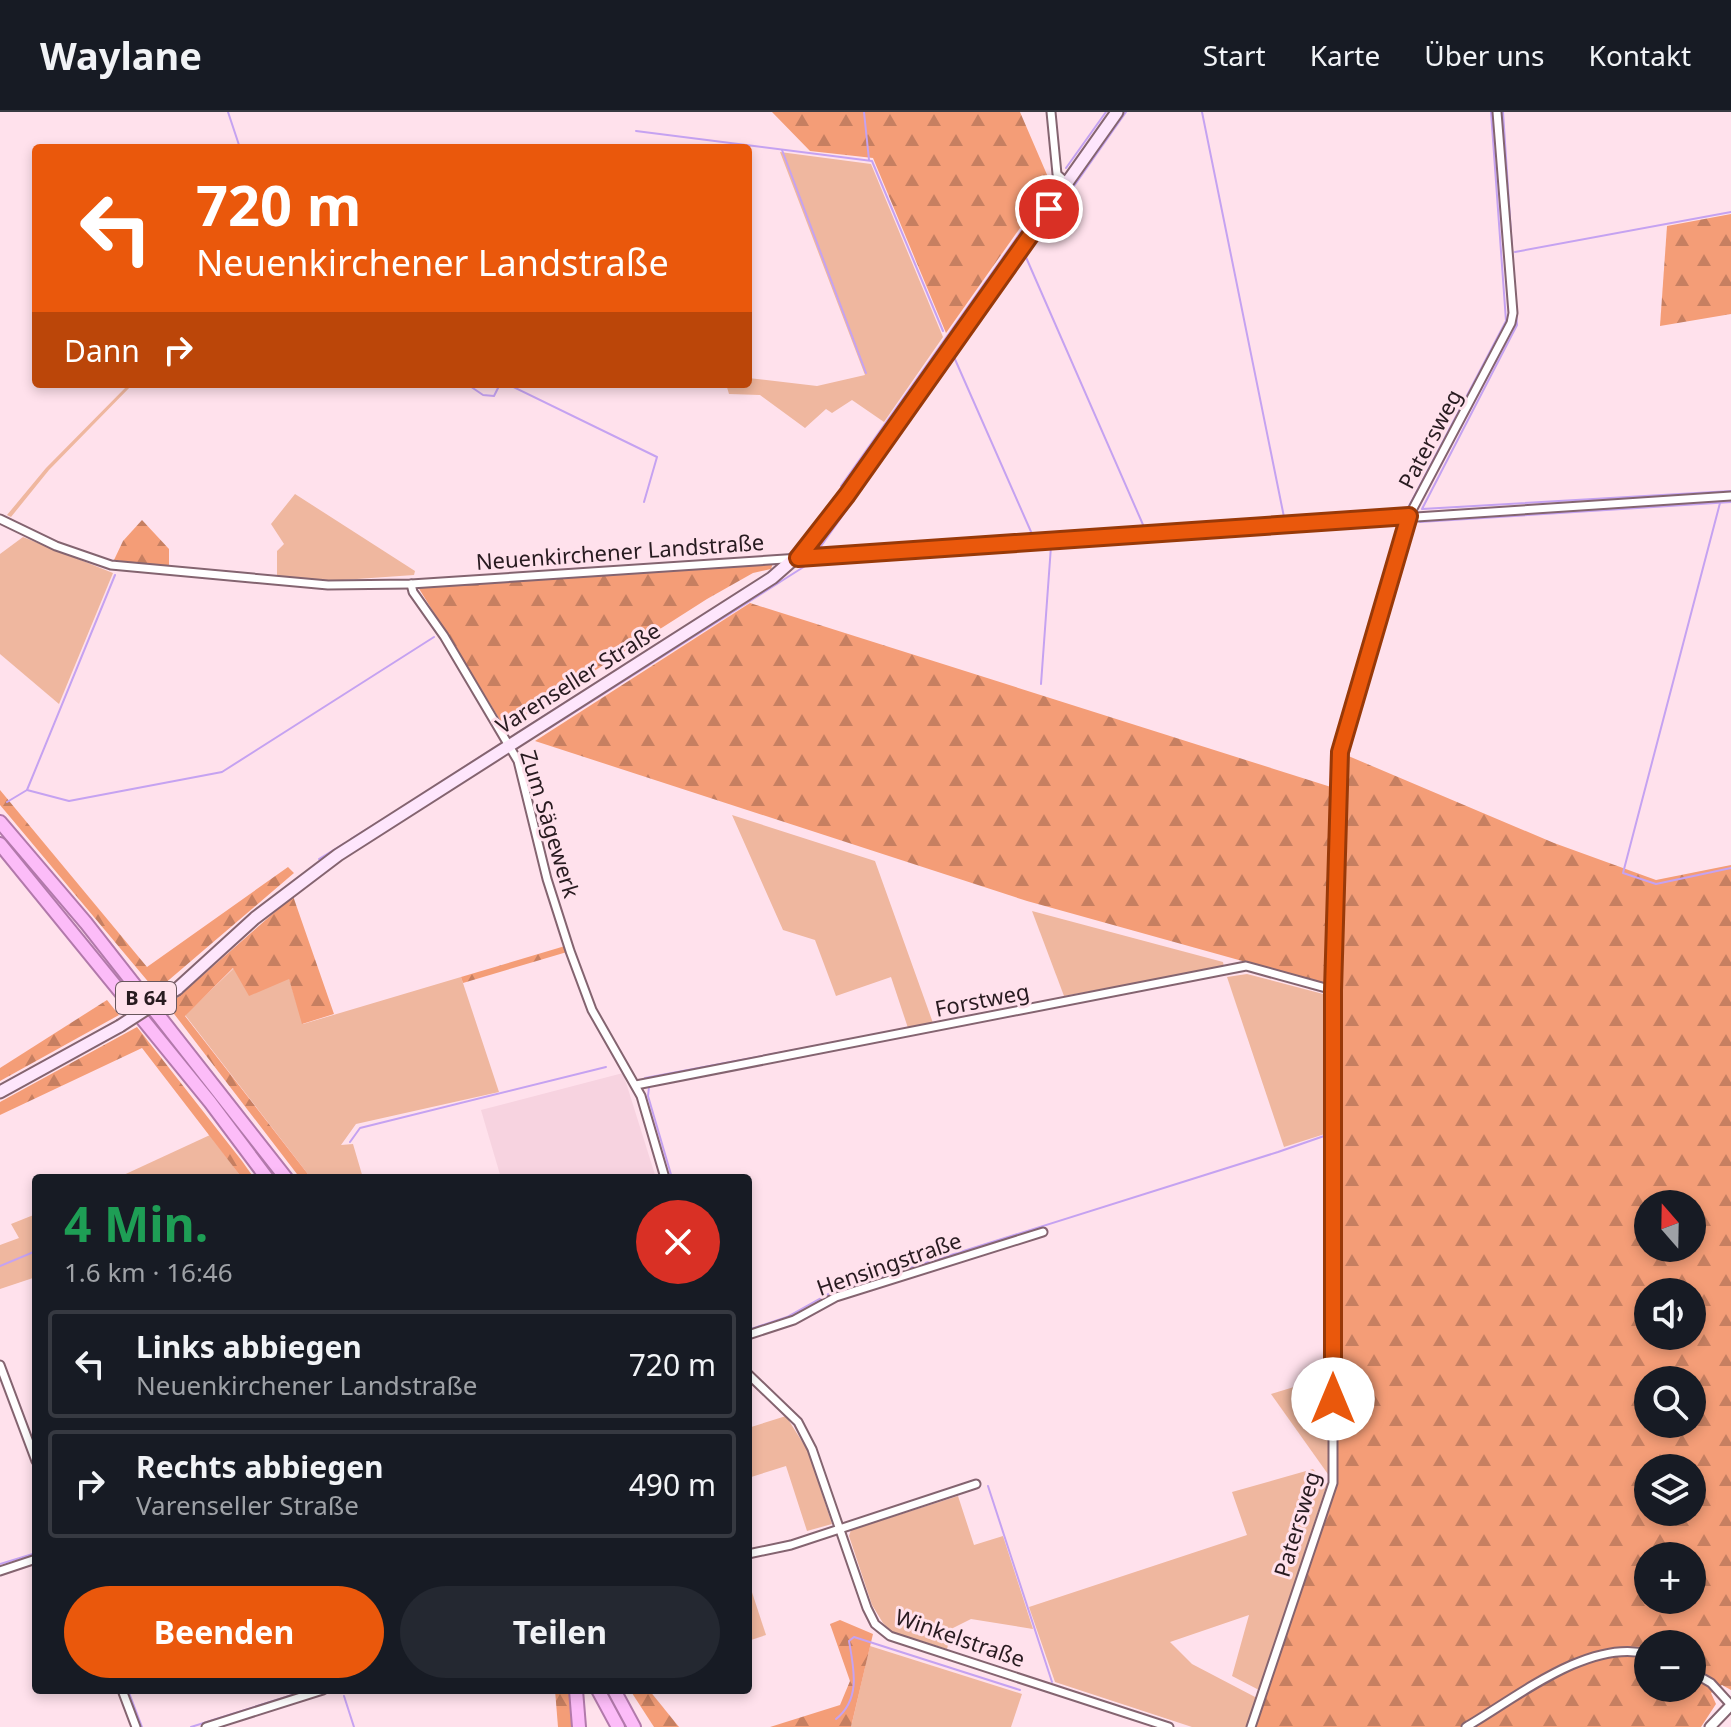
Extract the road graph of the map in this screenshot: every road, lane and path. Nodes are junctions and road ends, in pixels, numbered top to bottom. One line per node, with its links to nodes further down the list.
1 (1051, 112): 4 (street)
2 (1117, 112): 4 (main road, Varenseller Straße)
3 (1497, 112): 6 (street, Patersweg)
4 (1067, 183): 8 (main road, Varenseller Straße)
5 (1731, 496): 6 (street, Neuenkirchener Landstraße)
6 (1409, 516): 8 (street, Neuenkirchener Landstraße); 13 (street, Patersweg)
7 (0, 519): 9 (street, Neuenkirchener Landstraße)
8 (798, 558): 9 (street, Neuenkirchener Landstraße); 10 (main road, Varenseller Straße)
9 (411, 584): 10 (street, Zum Sägewerk)
10 (508, 746): 14 (street, Zum Sägewerk); 15 (main road, Varenseller Straße, bridge)
11 (0, 822): 17 (highway, B 64)
12 (0, 844): 16 (highway, B 64)
13 (1333, 990): 14 (street, Forstweg); 47 (street, Patersweg)
14 (636, 1085): 18 (street)
15 (0, 1092)
16 (264, 1174)
17 (283, 1174)
18 (664, 1174)
19 (1043, 1232): 20 (street, Hensingstraße)
20 (752, 1334)
21 (0, 1365): 23 (street)
22 (752, 1378): 27 (street, Winkelstraße)
23 (10, 1390): 24 (street); 25 (street)
24 (0, 1393)
25 (32, 1450)
26 (976, 1484): 27 (street)
27 (840, 1529): 28 (street); 46 (street, Winkelstraße)
28 (752, 1553)
29 (32, 1560): 30 (street)
30 (0, 1571)
31 (1634, 1652): 48 (street)
32 (1706, 1680): 38 (street)
33 (124, 1694): 40 (street)
34 (310, 1694): 41 (street)
35 (576, 1694): 42 (highway)
36 (600, 1694): 43 (highway)
37 (616, 1694): 39 (highway)
38 (1731, 1705): 49 (street)
39 (626, 1712): 44 (highway); 45 (highway)
40 (136, 1727)
41 (206, 1727)
42 (579, 1727)
43 (618, 1727)
44 (634, 1727)
45 (641, 1727)
46 (1169, 1727)
47 (1251, 1727)
48 (1466, 1727)
49 (1710, 1727)

